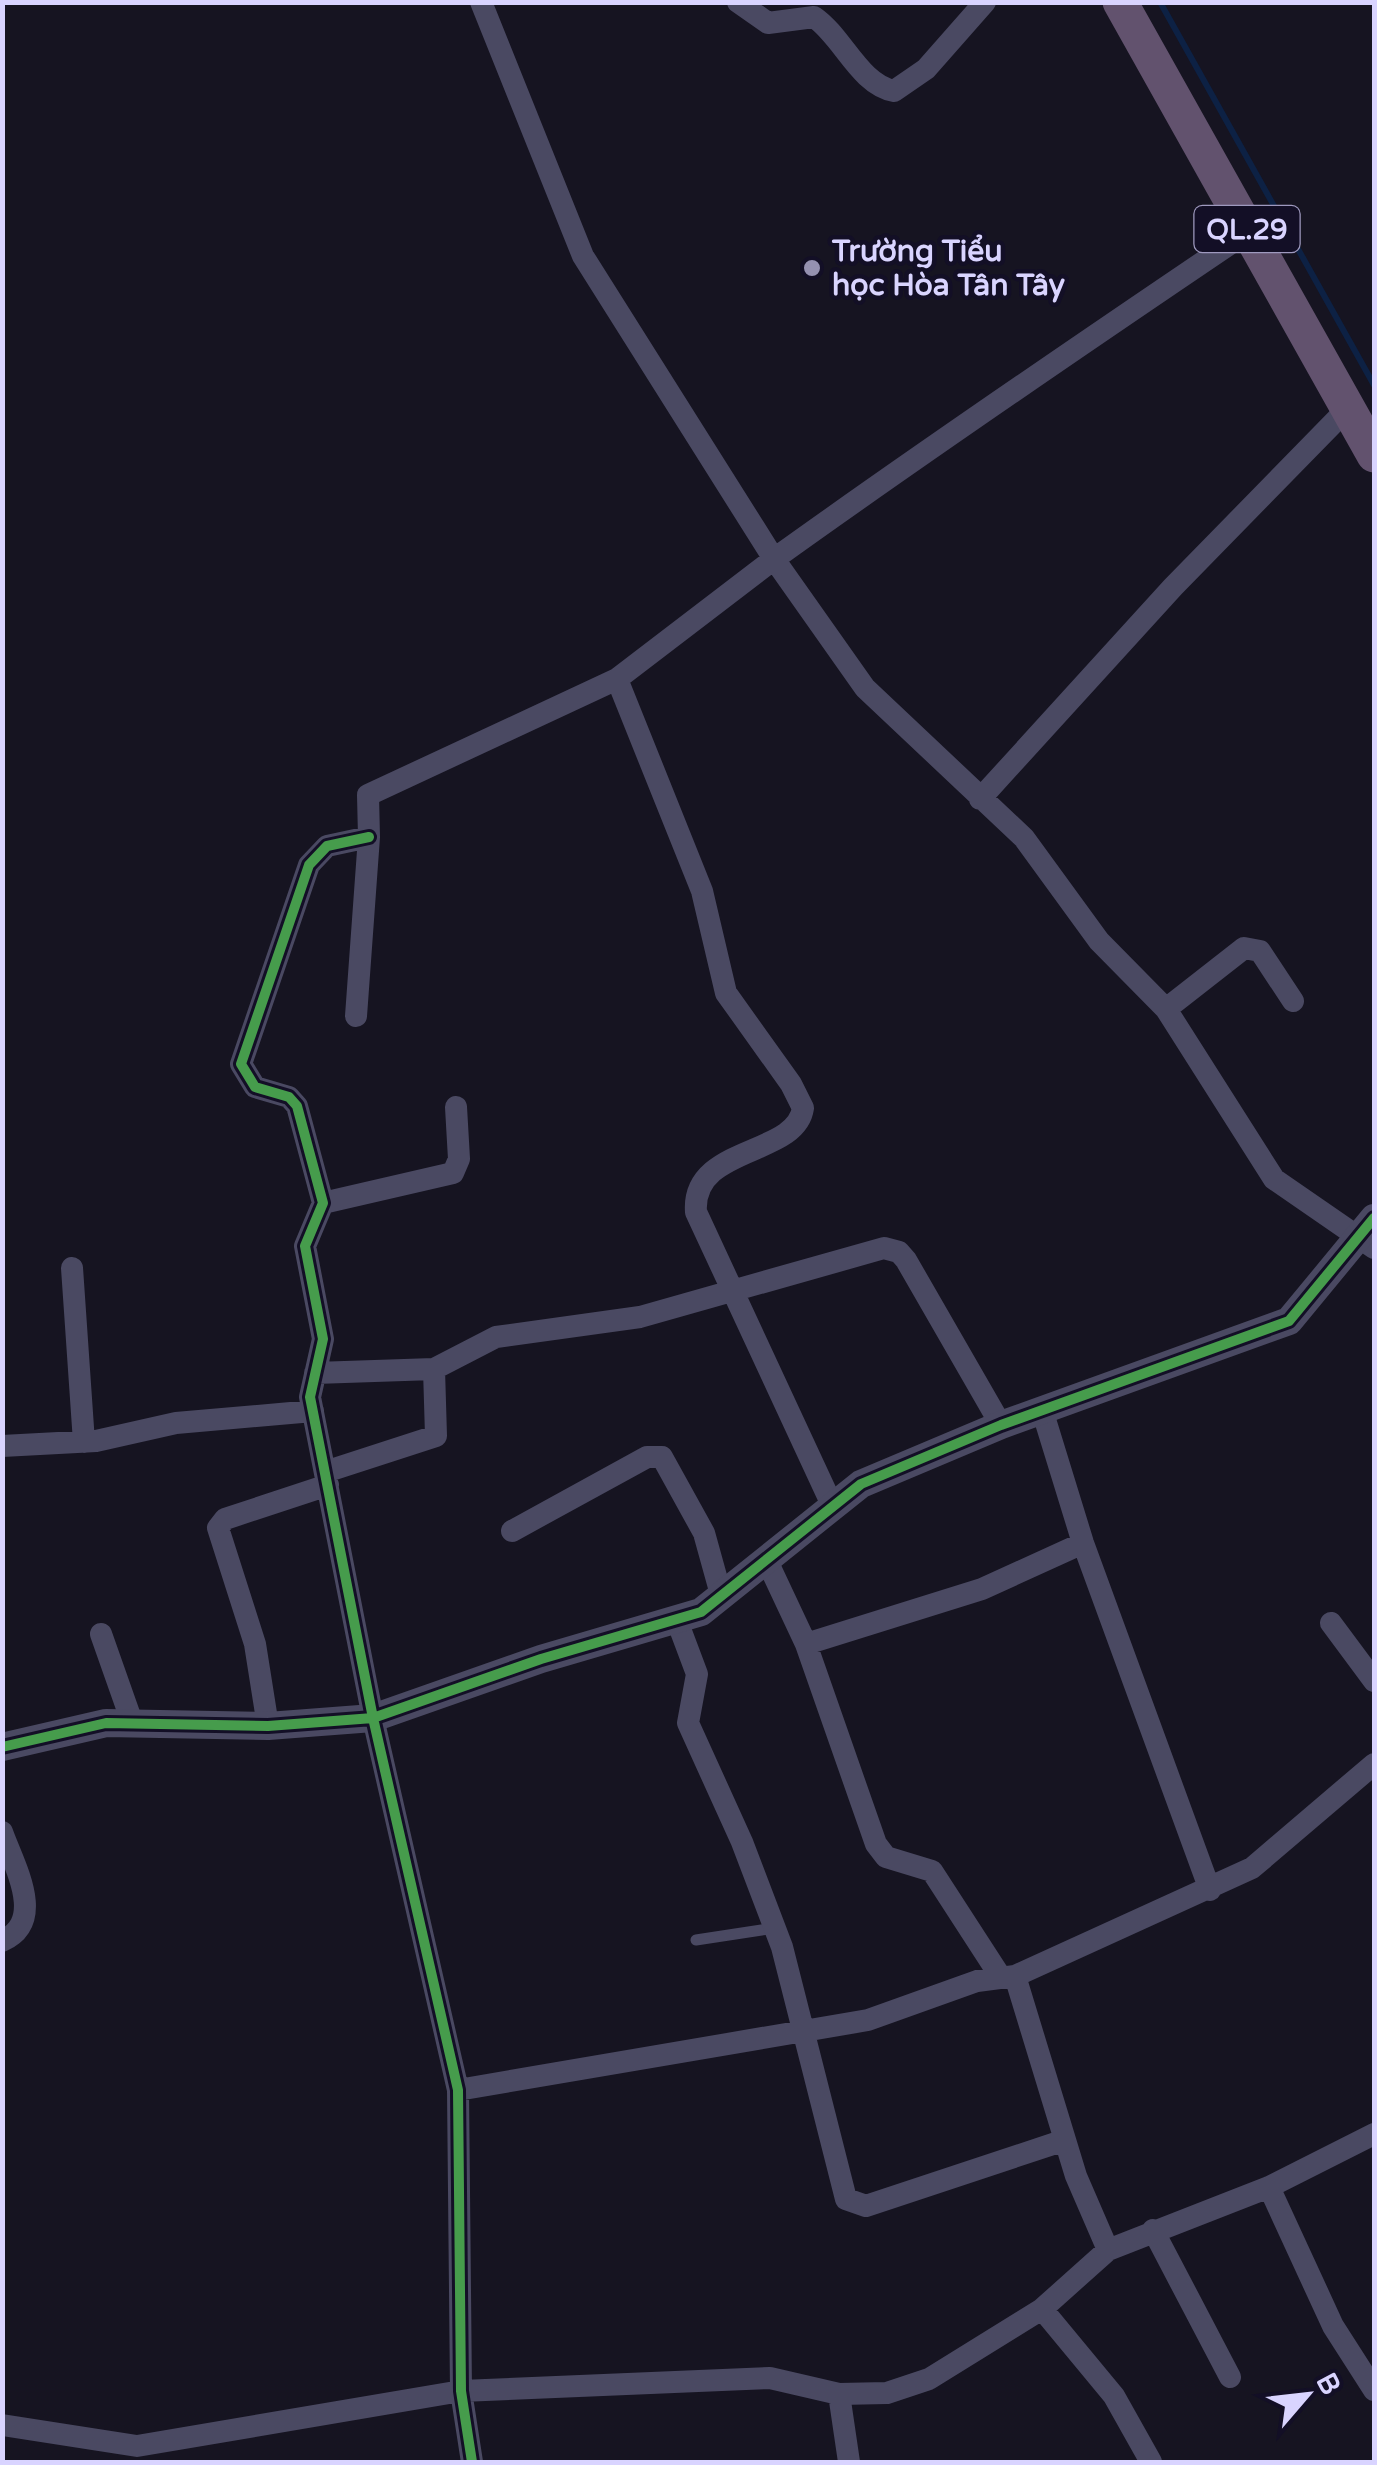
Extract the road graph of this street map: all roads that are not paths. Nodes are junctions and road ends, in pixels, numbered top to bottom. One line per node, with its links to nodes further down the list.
1 (481, 2): 8 (street)
2 (738, 2): 3 (street)
3 (986, 2)
4 (1120, 2): 5 (highway, QL.29)
5 (1248, 231): 6 (highway, QL.29); 8 (street)
6 (1348, 408): 7 (highway, QL.29); 10 (street)
7 (1374, 455)
8 (774, 559): 9 (street); 10 (street)
9 (617, 679): 11 (street); 19 (street)
10 (980, 799): 13 (street)
11 (370, 837): 14 (street); 16 (street)
12 (1293, 1001): 13 (street)
13 (1166, 1009): 17 (street)
14 (356, 1016)
15 (456, 1107): 16 (street)
16 (323, 1203): 21 (street)
17 (1369, 1235): 23 (street)
18 (72, 1268): 25 (street)
19 (728, 1289): 20 (street); 24 (street); 28 (street)
20 (434, 1369): 21 (street); 27 (street)
21 (315, 1373): 22 (street)
22 (313, 1411): 25 (street); 27 (street)
23 (1043, 1413): 24 (street); 30 (street)
24 (1002, 1425): 28 (street)
25 (84, 1442): 26 (street)
26 (2, 1446)
27 (326, 1479): 38 (street); 40 (street)
28 (834, 1507): 31 (street)
29 (512, 1530): 32 (street)
30 (1083, 1543): 36 (street); 44 (street)
31 (767, 1561): 32 (street); 36 (street)
32 (722, 1598): 33 (street)
33 (676, 1618): 38 (street); 45 (street)
34 (1331, 1623): 37 (street)
35 (101, 1634): 39 (street)
36 (806, 1644): 48 (street)
37 (1374, 1681)
38 (374, 1718): 40 (street); 50 (street)
39 (132, 1722): 40 (street); 41 (street)
40 (268, 1726)
41 (2, 1748)
42 (1374, 1764): 44 (street)
43 (2, 1832): 47 (street)
44 (1210, 1890): 48 (street)
45 (774, 1928): 46 (lane); 49 (street)
46 (696, 1940)
47 (2, 1941)
48 (1007, 1976): 49 (street); 52 (street)
49 (802, 2029): 50 (street); 52 (street)
50 (458, 2090): 59 (street)
51 (1374, 2134): 53 (street)
52 (1065, 2140): 55 (street)
53 (1269, 2186): 54 (street); 58 (street)
54 (1153, 2230): 55 (street); 57 (street)
55 (1108, 2250): 56 (street)
56 (1042, 2309): 60 (street); 64 (street)
57 (1230, 2377)
58 (1374, 2390)
59 (460, 2391): 60 (street); 61 (street); 62 (street)
60 (839, 2394): 63 (street)
61 (2, 2425)
62 (472, 2462)
63 (849, 2462)
64 (1151, 2462)

